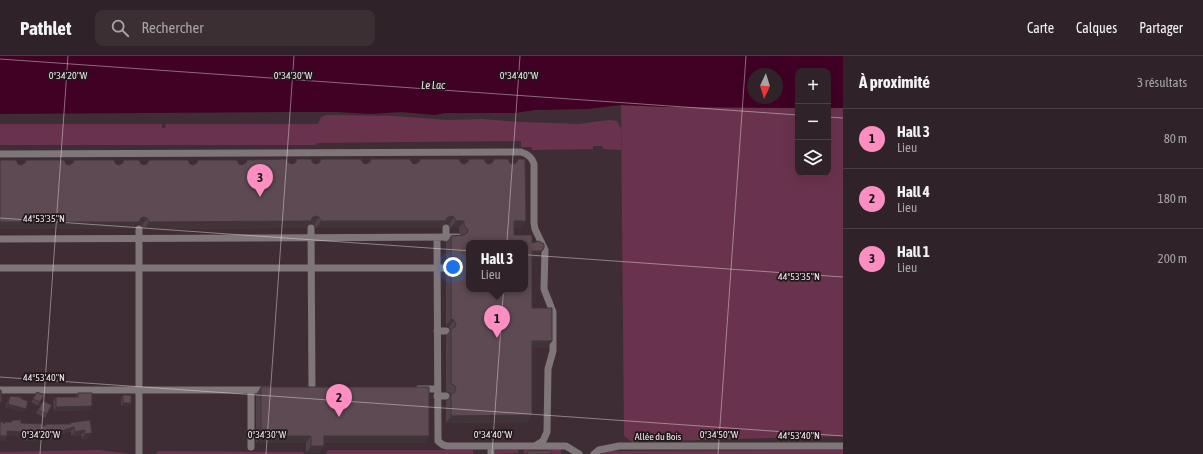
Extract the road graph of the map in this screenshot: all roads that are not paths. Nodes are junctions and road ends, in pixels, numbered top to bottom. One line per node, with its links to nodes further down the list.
1 (0, 154): 28 (street)
2 (311, 228): 6 (street)
3 (446, 228): 8 (street)
4 (138, 229): 10 (street)
5 (458, 237): 8 (street)
6 (311, 238): 7 (street); 10 (street); 12 (street)
7 (437, 238): 8 (street); 13 (street)
8 (446, 238)
9 (0, 239): 10 (street)
10 (139, 239): 15 (street)
11 (0, 268): 15 (street)
12 (311, 268): 13 (street); 15 (street); 23 (street)
13 (437, 268): 14 (street); 17 (street)
14 (446, 268)
15 (139, 269): 20 (street)
16 (446, 331): 17 (street)
17 (437, 332): 24 (street)
18 (414, 389): 24 (street)
19 (0, 390): 20 (street)
20 (139, 390): 21 (street); 31 (street)
21 (251, 390): 22 (street); 30 (street)
22 (274, 390)
23 (320, 390)
24 (437, 393): 25 (street); 26 (street)
25 (446, 396)
26 (478, 446): 27 (street); 32 (street)
27 (491, 446): 28 (street); 33 (street)
28 (535, 446): 34 (street)
29 (843, 446): 35 (street, Allée du Bois)
30 (251, 447)
31 (139, 454)
32 (478, 454)
33 (491, 454)
34 (579, 454)
35 (594, 454)

